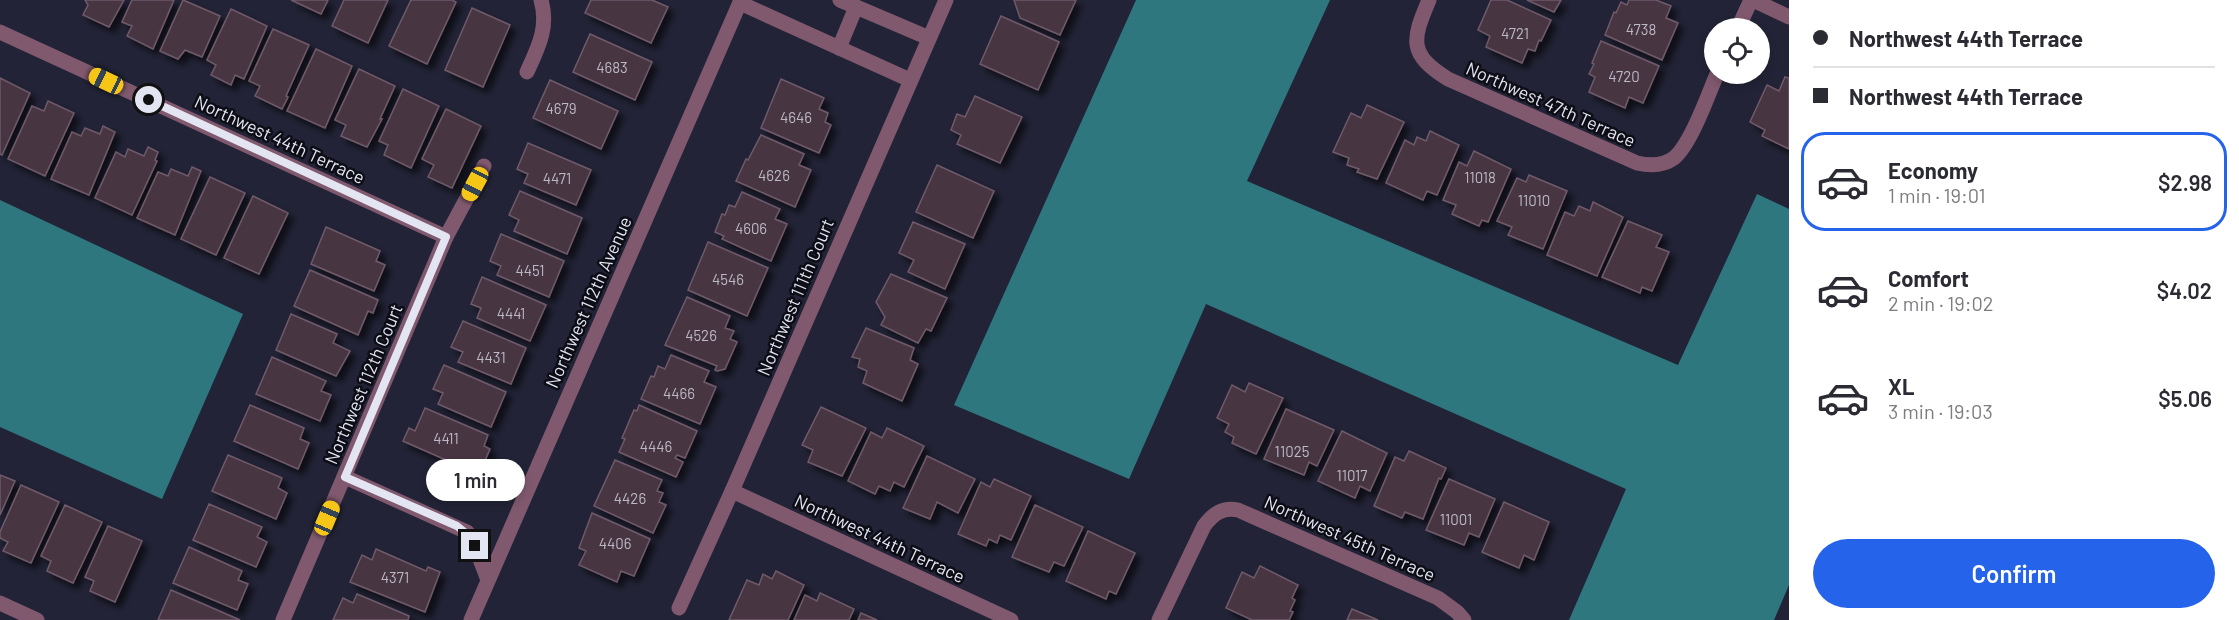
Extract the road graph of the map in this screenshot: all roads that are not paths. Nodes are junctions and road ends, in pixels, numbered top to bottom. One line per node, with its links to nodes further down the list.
1 (541, 0): 13 (street)
2 (840, 0): 7 (street)
3 (945, 0): 11 (street, Northwest 111th Court)
4 (1429, 0): 15 (street, Northwest 47th Terrace)
5 (1752, 0): 8 (street); 9 (street)
6 (741, 2): 12 (street); 20 (street, Northwest 112th Avenue)
7 (856, 7): 11 (street); 12 (street)
8 (1789, 17)
9 (1743, 18)
10 (0, 32): 17 (street, Northwest 44th Terrace)
11 (929, 38): 14 (street, Northwest 111th Court)
12 (839, 48): 14 (street)
13 (527, 72)
14 (910, 80): 19 (street, Northwest 111th Court)
15 (1713, 84)
16 (484, 166): 17 (street, Northwest 112th Court)
17 (446, 237): 18 (street, Northwest 112th Court)
18 (345, 477): 20 (street); 24 (street, Northwest 112th Court)
19 (732, 491): 22 (street, Northwest 111th Court); 26 (street, Northwest 44th Terrace)
20 (488, 580): 25 (street, Northwest 112th Avenue)
21 (0, 603): 23 (street)
22 (679, 608)
23 (37, 620)
24 (283, 620)
25 (471, 620)
26 (1011, 620)
27 (1159, 620): 28 (street, Northwest 45th Terrace)
28 (1464, 620)

